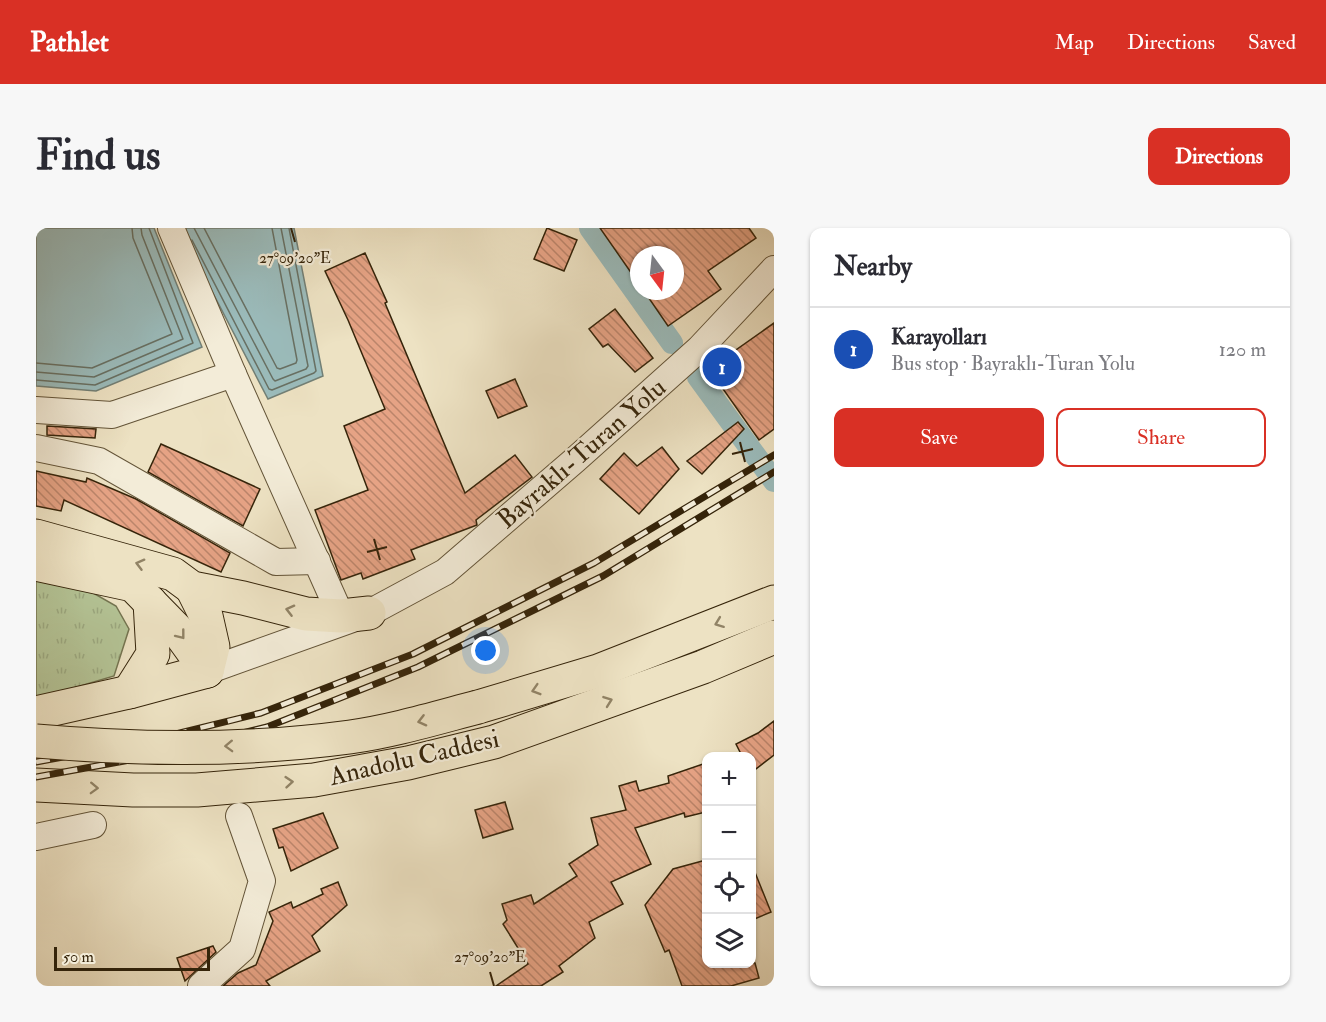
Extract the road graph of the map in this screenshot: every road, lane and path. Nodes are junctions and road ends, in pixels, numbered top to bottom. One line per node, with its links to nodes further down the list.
1 (171, 228): 3 (street)
2 (774, 269): 12 (street, Bayraklı-Turan Yolu)
3 (233, 374): 4 (street); 7 (street)
4 (36, 410)
5 (36, 448): 7 (street)
6 (36, 536): 9 (main road, one-way to 6)
7 (317, 561): 12 (street)
8 (36, 564): 10 (main road)
9 (192, 588): 12 (main road, one-way to 9); 14 (main road)
10 (150, 602): 14 (main road, one-way to 14); 15 (main road)
11 (774, 602): 17 (main road, Anadolu Caddesi, one-way to 17, bridge)
12 (355, 614): 14 (street, Bayraklı-Turan Yolu)
13 (774, 638): 18 (main road, Anadolu Caddesi, one-way to 13)
14 (207, 671): 15 (main road)
15 (129, 692): 16 (main road)
16 (36, 713)
17 (36, 741)
18 (36, 784)
19 (239, 816): 22 (street)
20 (93, 825): 21 (street)
21 (36, 837)
22 (201, 986)

